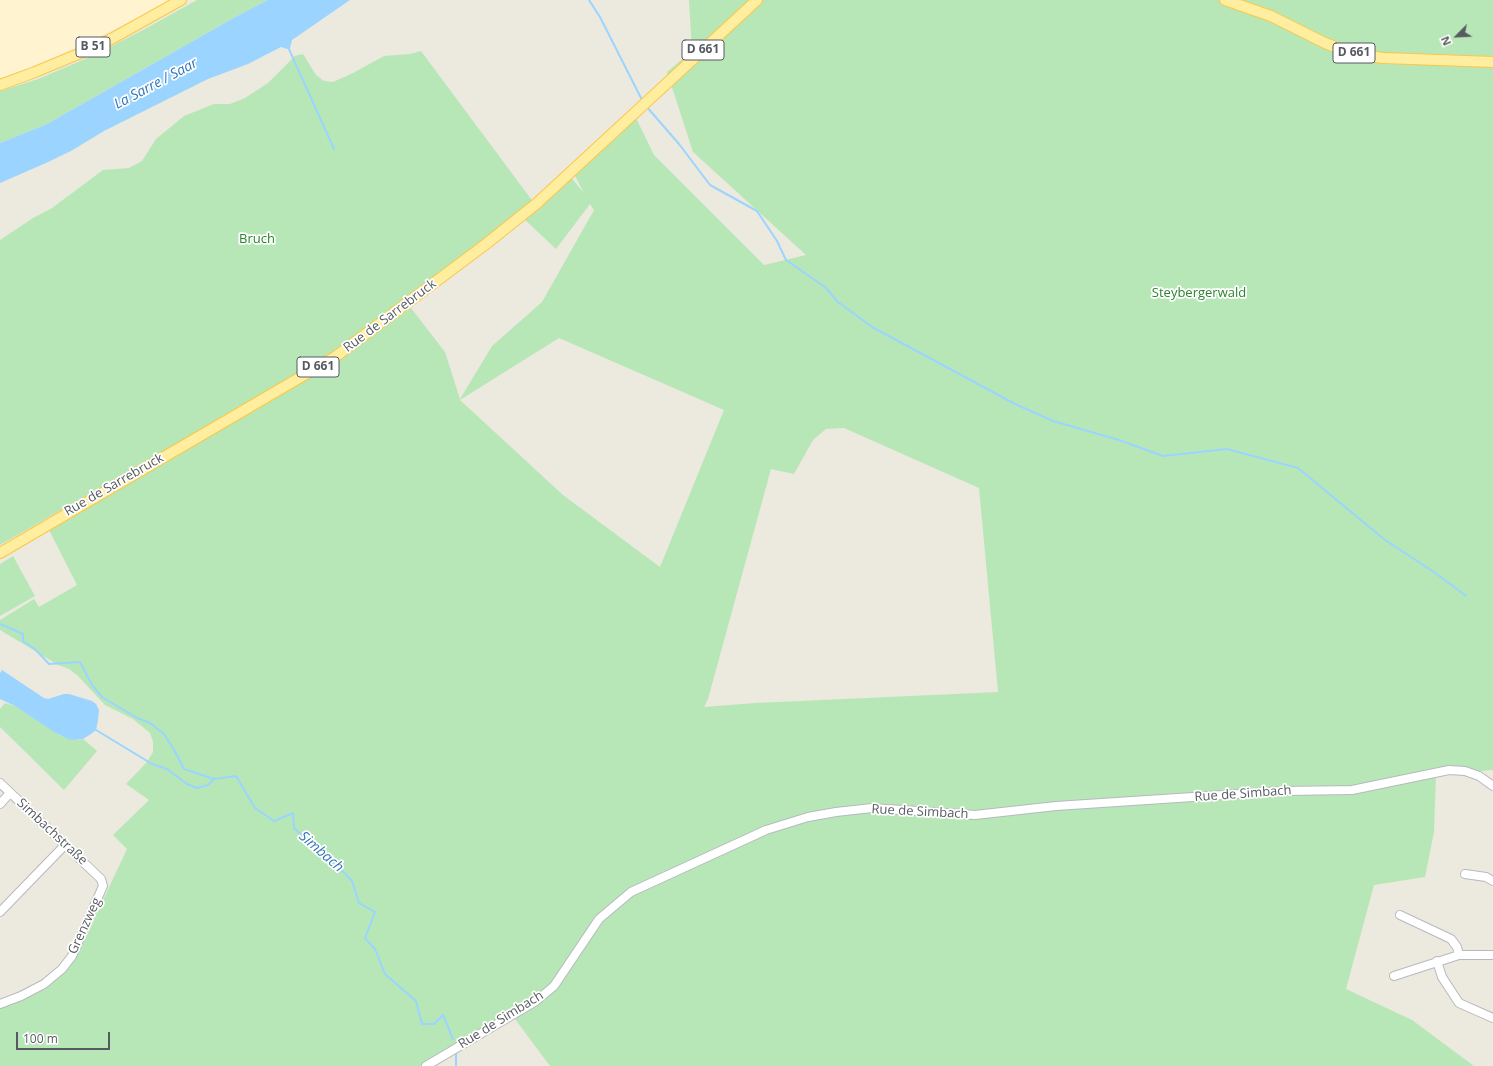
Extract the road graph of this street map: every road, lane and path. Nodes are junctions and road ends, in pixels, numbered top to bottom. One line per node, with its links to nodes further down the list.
1 (182, 0): 5 (main road, B 51)
2 (757, 0): 6 (main road, Rue de Sarrebruck / D 661)
3 (1226, 0): 4 (main road, D 661)
4 (1493, 62)
5 (0, 85)
6 (0, 553)
7 (0, 783): 9 (street, Simbachstraße)
8 (1493, 786): 23 (street, Rue de Simbach)
9 (10, 793): 10 (street); 11 (street, Simbachstraße)
10 (0, 804)
11 (65, 845): 14 (street, Simbachstraße); 15 (street)
12 (1465, 874): 13 (street)
13 (1493, 880)
14 (103, 882): 21 (street, Grenzweg)
15 (0, 912)
16 (1400, 915): 17 (street)
17 (1459, 955): 18 (street); 19 (street)
18 (1493, 955)
19 (1437, 961): 20 (street); 22 (street)
20 (1394, 976)
21 (0, 1004)
22 (1493, 1018)
23 (426, 1066)

